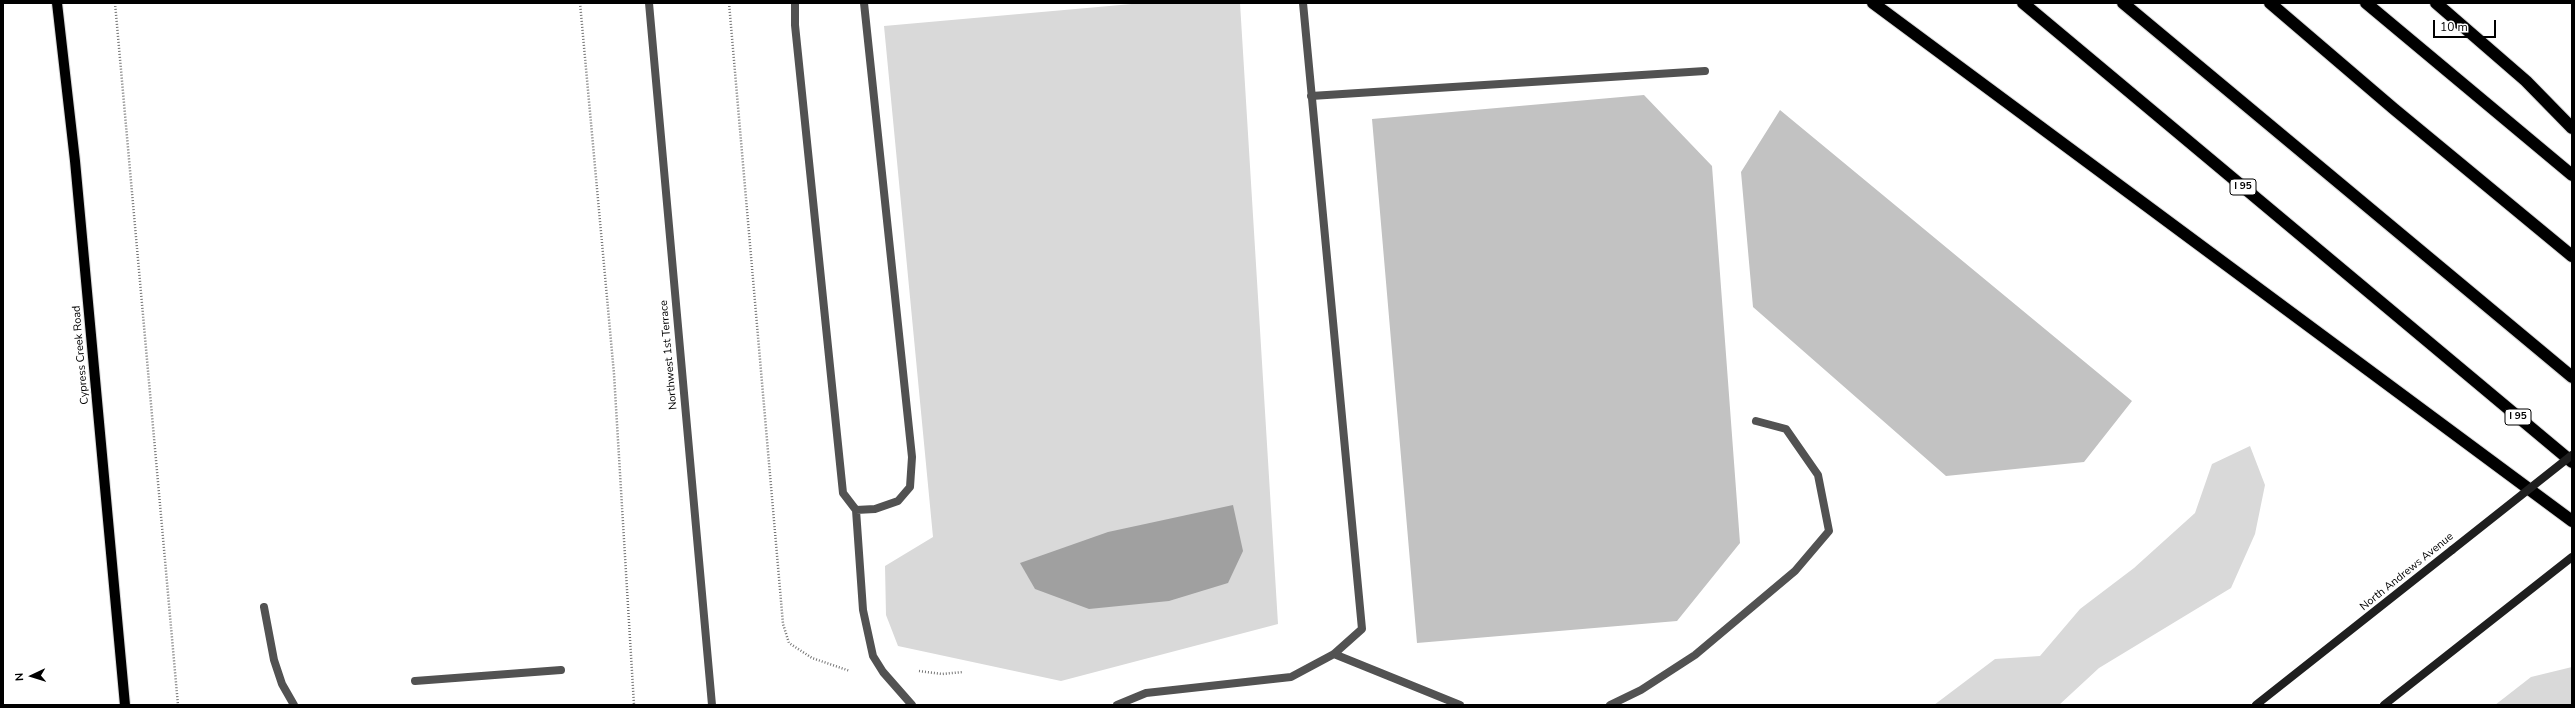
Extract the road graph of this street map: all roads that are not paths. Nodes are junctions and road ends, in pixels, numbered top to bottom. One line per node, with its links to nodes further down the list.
1 (57, 3): 28 (main road, Cypress Creek Road)
2 (649, 3): 30 (street, Northwest 1st Terrace)
3 (795, 3): 21 (street)
4 (864, 3): 21 (street)
5 (1303, 3): 13 (street)
6 (1873, 3): 22 (highway)
7 (2023, 3): 20 (highway, I 95)
8 (2123, 3): 17 (highway)
9 (2270, 3): 16 (highway)
10 (2366, 3): 15 (highway)
11 (2436, 3): 14 (highway)
12 (1704, 71): 13 (street)
13 (1312, 96): 25 (street)
14 (2572, 128)
15 (2572, 175)
16 (2572, 256)
17 (2572, 377)
18 (1756, 421): 34 (street)
19 (2572, 455): 35 (main road, North Andrews Avenue, bridge)
20 (2572, 462)
21 (856, 510): 31 (street)
22 (2572, 521)
23 (2572, 557): 36 (main road)
24 (264, 607): 29 (street)
25 (1334, 654): 32 (street); 33 (street)
26 (560, 670): 27 (street)
27 (415, 682)
28 (125, 705)
29 (294, 705)
30 (712, 705)
31 (912, 705)
32 (1117, 705)
33 (1460, 705)
34 (1610, 705)
35 (2256, 705)
36 (2384, 705)

